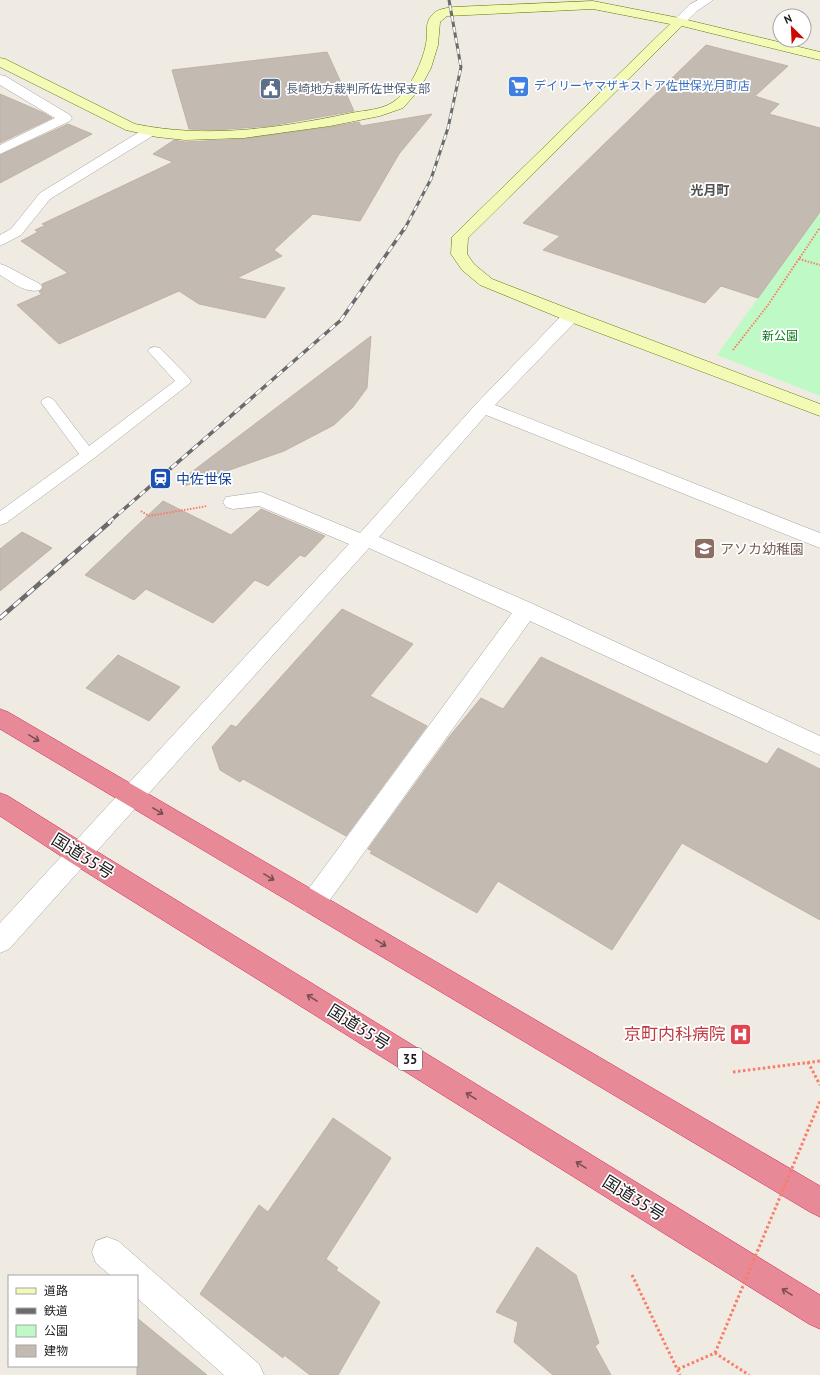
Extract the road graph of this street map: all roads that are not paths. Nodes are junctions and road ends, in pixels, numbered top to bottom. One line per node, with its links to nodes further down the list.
1 (707, 0): 2 (street)
2 (679, 22): 3 (street); 8 (street); 13 (street)
3 (820, 56)
4 (0, 62): 5 (street)
5 (13, 68): 6 (street); 8 (street)
6 (0, 74)
7 (0, 79): 9 (street)
8 (149, 132): 10 (street)
9 (0, 150)
10 (0, 240)
11 (0, 269): 12 (street)
12 (34, 287)
13 (571, 316): 16 (street); 17 (street)
14 (155, 351): 18 (lane)
15 (48, 402): 18 (lane)
16 (483, 408): 21 (street); 22 (street)
17 (820, 410)
18 (88, 455): 20 (lane)
19 (233, 502): 21 (street)
20 (0, 519)
21 (364, 541): 23 (street); 26 (street)
22 (820, 541)
23 (526, 610): 25 (street); 29 (street)
24 (0, 718): 26 (highway, one-way to 26)
25 (820, 746)
26 (132, 796): 28 (street); 29 (highway, one-way to 29)
27 (0, 803): 28 (highway, 国道35号 / 35)
28 (79, 854): 30 (street); 35 (highway, 国道35号 / 35, one-way to 28)
29 (313, 903): 31 (highway, one-way to 31)
30 (0, 941)
31 (820, 1202)
32 (107, 1252): 33 (street)
33 (133, 1275)
34 (138, 1279): 36 (street)
35 (820, 1313)
36 (248, 1375)

